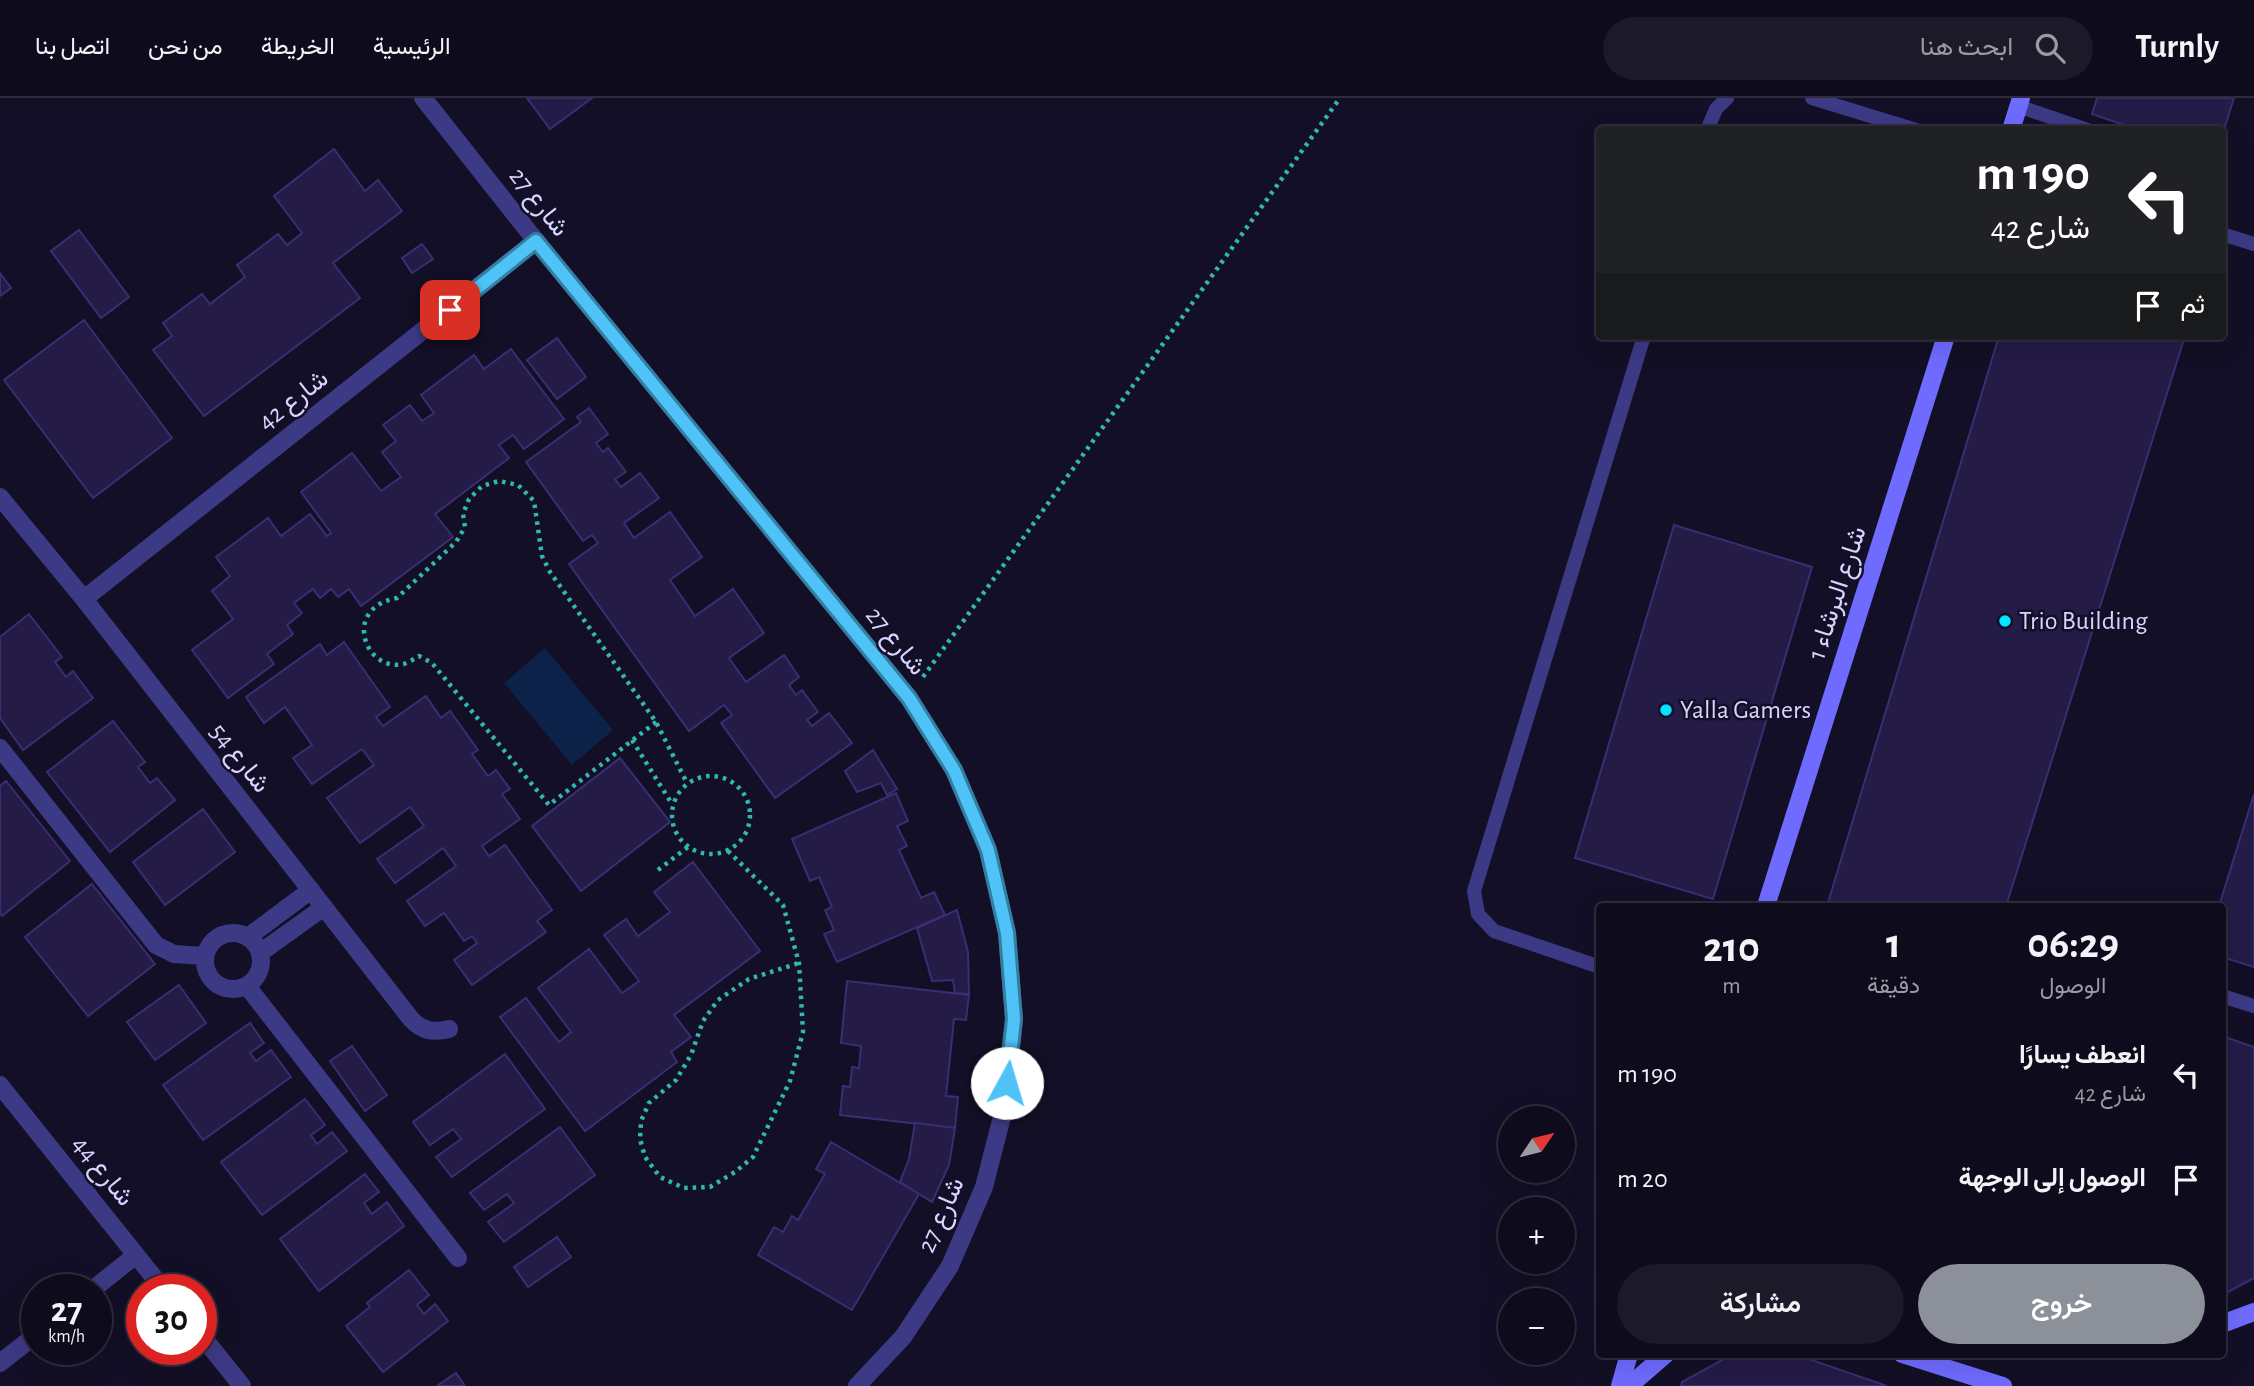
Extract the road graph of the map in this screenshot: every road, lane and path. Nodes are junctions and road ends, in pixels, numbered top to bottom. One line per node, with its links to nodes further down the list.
1 (423, 98): 11 (street, شارع 27)
2 (1340, 98): 17 (path)
3 (1727, 98): 6 (lane)
4 (1812, 98): 7 (lane)
5 (2019, 102): 8 (street); 9 (lane)
6 (1709, 126)
7 (1903, 126)
8 (2012, 126)
9 (2078, 126)
10 (2226, 235): 12 (lane)
11 (536, 241): 16 (street, شارع 42); 17 (street, شارع 27)
12 (2254, 244)
13 (1643, 340): 33 (lane)
14 (1945, 340): 27 (street, شارع البرشاء 1)
15 (0, 497): 16 (street, شارع 54)
16 (84, 599): 26 (street, شارع 54)
17 (909, 698): 52 (street, شارع 27)
18 (656, 722): 19 (path); 19 (path); 21 (path)
19 (632, 740): 22 (path)
20 (0, 748): 31 (street)
21 (687, 783): 22 (path); 24 (path)
22 (673, 805): 23 (path)
23 (688, 847): 24 (path); 25 (path)
24 (728, 851): 32 (path)
25 (658, 870)
26 (311, 890): 28 (street, شارع 54); 29 (street)
27 (1767, 903)
28 (324, 907): 30 (street); 37 (street, شارع 54)
29 (248, 937): 30 (street); 31 (street)
30 (260, 953): 34 (street)
31 (205, 956): 34 (street)
32 (799, 963): 32 (path)
33 (1596, 966)
34 (247, 986): 40 (street)
35 (2226, 997): 36 (lane)
36 (2254, 1006)
37 (449, 1029)
38 (0, 1085): 39 (street, شارع 44)
39 (136, 1255): 41 (street); 42 (street, شارع 44)
40 (458, 1258)
41 (112, 1274)
42 (151, 1274)
43 (2254, 1312): 44 (street)
44 (2226, 1322)
45 (21, 1347): 50 (street)
46 (217, 1355): 51 (street)
47 (1628, 1358): 53 (street)
48 (1661, 1358): 54 (street)
49 (1915, 1358): 55 (street)
50 (0, 1363)
51 (242, 1386)
52 (857, 1386)
53 (1620, 1386)
54 (1629, 1386)
55 (2003, 1386)

